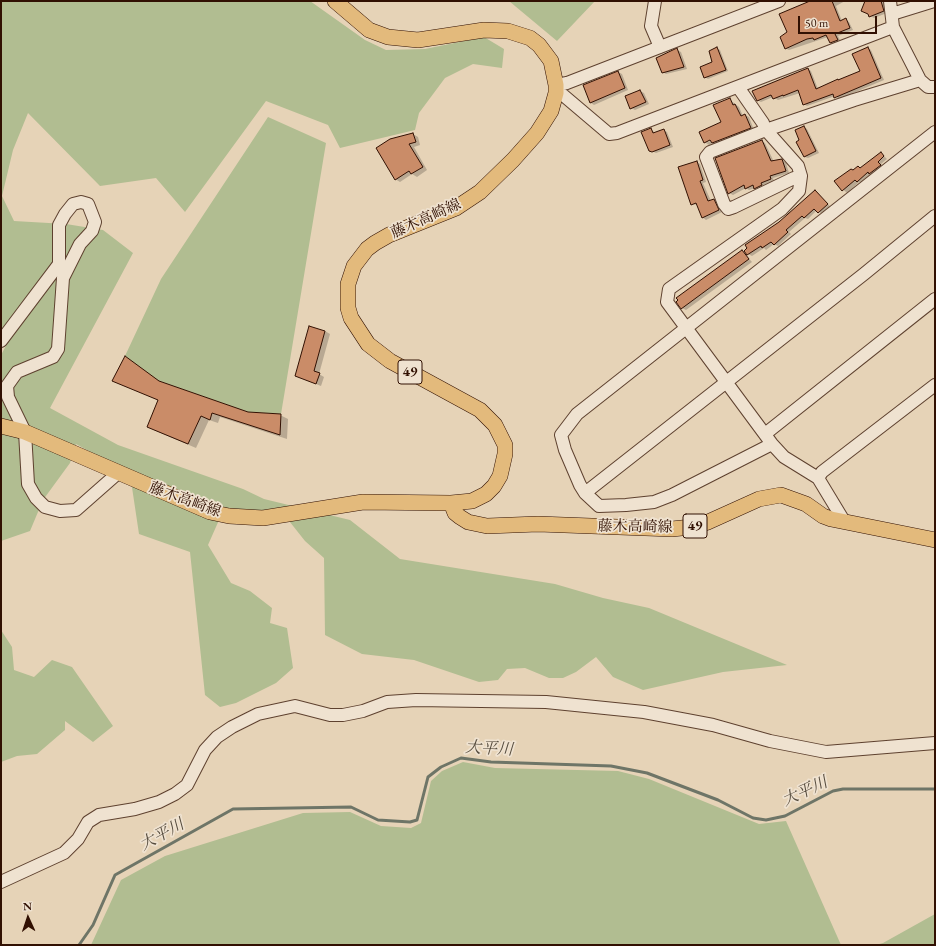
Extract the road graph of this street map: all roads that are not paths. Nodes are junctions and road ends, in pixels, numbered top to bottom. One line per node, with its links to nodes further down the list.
1 (335, 1): 12 (main road, 藤木高崎線 / 49)
2 (655, 1): 8 (street)
3 (779, 1): 8 (street)
4 (890, 1): 6 (street)
5 (934, 1): 6 (street)
6 (892, 14): 7 (street)
7 (893, 27): 9 (street); 10 (street)
8 (660, 47): 12 (street)
9 (920, 80): 11 (street); 13 (street)
10 (738, 87): 12 (street); 13 (street)
11 (935, 87)
12 (556, 89): 29 (main road, 藤木高崎線 / 49)
13 (766, 130): 15 (street); 15 (street)
14 (935, 132): 18 (street)
15 (801, 176): 18 (street)
16 (935, 216): 20 (street)
17 (935, 299): 24 (street)
18 (687, 329): 20 (street); 28 (street)
19 (1, 341): 23 (street)
20 (726, 382): 24 (street); 28 (street)
21 (935, 386): 27 (street)
22 (1, 426): 23 (main road, 藤木高崎線 / 49)
23 (25, 432): 26 (main road, 藤木高崎線 / 49); 26 (street)
24 (765, 434): 25 (street)
25 (772, 444): 27 (street); 28 (street)
26 (118, 473): 29 (main road, 藤木高崎線 / 49)
27 (818, 478): 30 (street)
28 (585, 493)
29 (451, 504): 30 (main road, 藤木高崎線 / 49)
30 (844, 521): 31 (main road, 藤木高崎線 / 49)
31 (935, 540)
32 (935, 743): 33 (street)
33 (1, 882)

